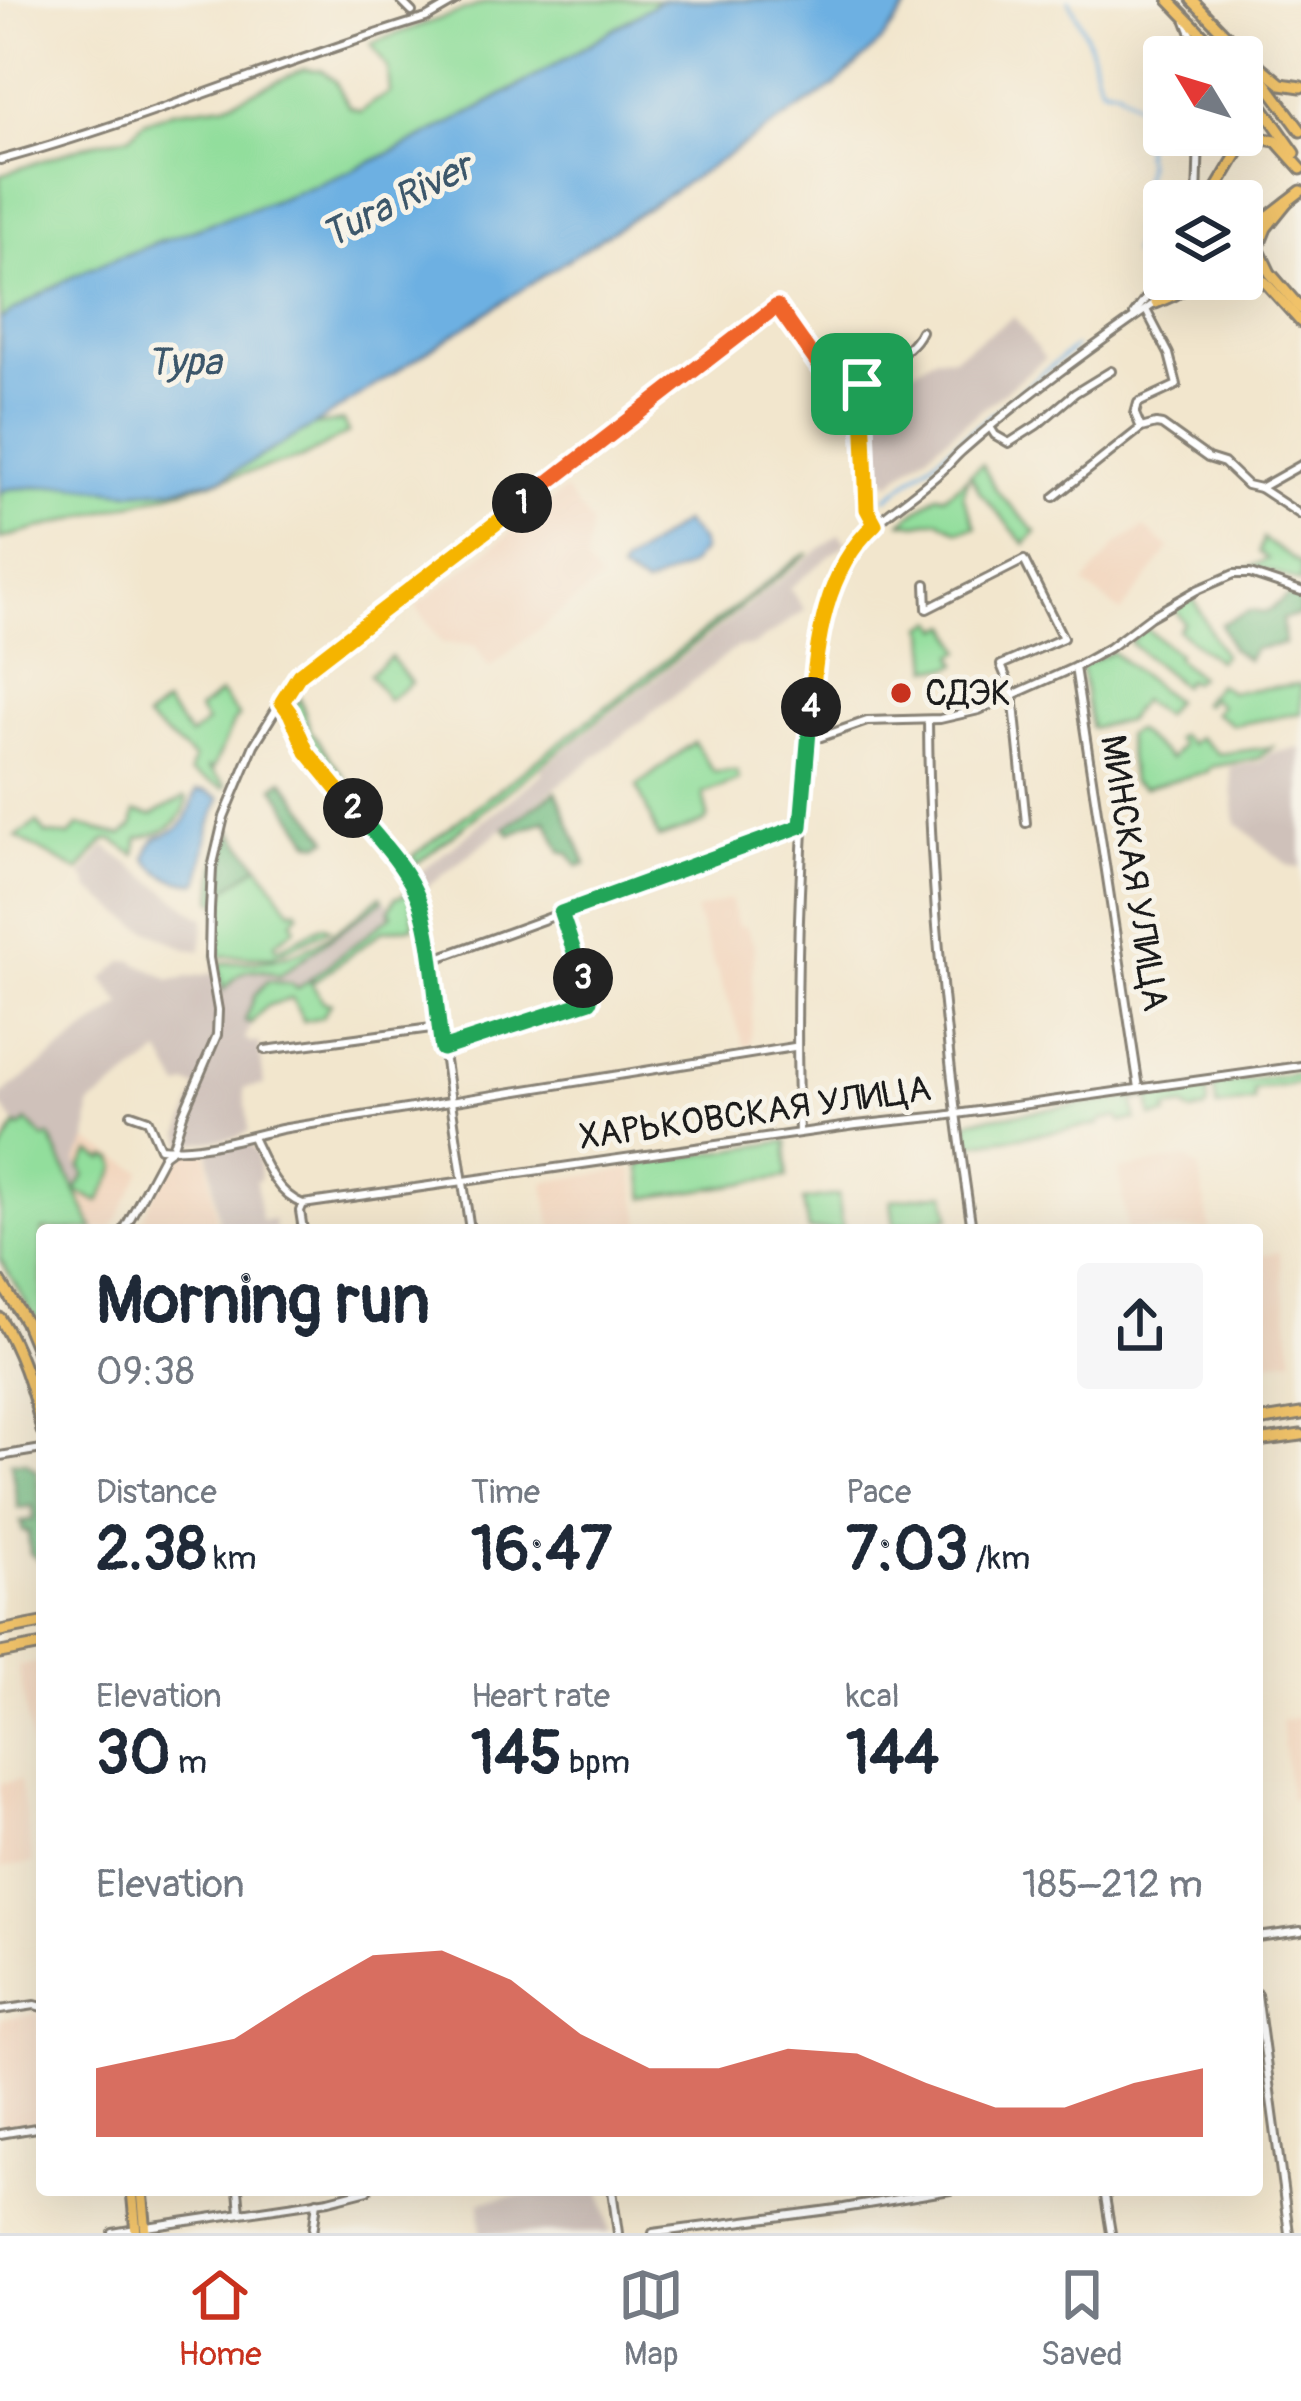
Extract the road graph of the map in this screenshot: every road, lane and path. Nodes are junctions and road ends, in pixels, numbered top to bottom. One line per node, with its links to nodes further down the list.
1 (400, 0): 5 (street)
2 (457, 0): 13 (street)
3 (1169, 0): 6 (main road)
4 (1192, 0): 10 (main road)
5 (412, 12)
6 (1182, 12): 7 (street); 8 (main road)
7 (1192, 36)
8 (1204, 36)
9 (1301, 87): 10 (main road)
10 (1278, 89): 12 (main road)
11 (1263, 106): 14 (main road)
12 (1301, 131)
13 (0, 160)
14 (1299, 164): 15 (main road)
15 (1221, 180)
16 (1301, 191): 17 (main road)
17 (1287, 202): 18 (main road); 24 (main road)
18 (1263, 220)
19 (1263, 281): 25 (main road)
20 (1145, 300): 26 (street)
21 (1159, 300): 23 (street)
22 (1166, 300): 23 (main road)
23 (1151, 306): 26 (street); 31 (street)
24 (1301, 309)
25 (1301, 322)
26 (1123, 325): 30 (street)
27 (921, 331): 29 (street)
28 (1111, 371): 30 (street)
29 (862, 384): 36 (street); 41 (street)
30 (990, 427): 36 (street)
31 (1141, 428): 33 (street); 34 (street)
32 (1301, 465): 33 (street)
33 (1260, 488): 35 (street)
34 (1054, 497)
35 (1301, 515)
36 (875, 524): 43 (street)
37 (926, 584): 40 (street)
38 (1301, 591): 39 (street)
39 (1075, 667): 40 (street); 53 (street, МИНСКАЯ УЛИЦА)
40 (1013, 694): 42 (street); 44 (street)
41 (282, 702): 47 (street); 59 (street)
42 (928, 720): 43 (street); 55 (street)
43 (809, 738): 45 (street)
44 (1026, 823)
45 (801, 826): 46 (street); 49 (street)
46 (561, 913): 47 (street); 50 (street)
47 (430, 961): 48 (street)
48 (439, 1027): 50 (street); 51 (street)
49 (796, 1047): 54 (street); 57 (street)
50 (442, 1049): 54 (street)
51 (265, 1050)
52 (1301, 1066): 53 (street, ХАРЬКОВСКАЯ УЛИЦА)
53 (1139, 1088): 55 (street, ХАРЬКОВСКАЯ УЛИЦА)
54 (450, 1102): 58 (street); 60 (street)
55 (955, 1113): 57 (street, ХАРЬКОВСКАЯ УЛИЦА); 65 (street)
56 (131, 1114): 59 (street)
57 (799, 1133): 60 (street, ХАРЬКОВСКАЯ УЛИЦА)
58 (252, 1137): 59 (street); 61 (street)
59 (172, 1149): 62 (street)
60 (464, 1181): 61 (street, ХАРЬКОВСКАЯ УЛИЦА); 64 (street)
61 (303, 1204): 63 (street)
62 (127, 1224)
63 (302, 1224)
64 (469, 1224)
65 (971, 1224)
66 (3, 1289): 68 (main road)
67 (0, 1318): 71 (main road)
68 (25, 1321): 69 (street); 70 (main road)
69 (36, 1329)
70 (36, 1347)
71 (18, 1353): 72 (main road); 73 (main road)
72 (36, 1382)
73 (36, 1404)
74 (1301, 1414): 75 (main road)
75 (1263, 1419)
76 (1301, 1435): 77 (main road)
77 (1263, 1440)
78 (36, 1450): 79 (street)
79 (0, 1456)
80 (36, 1624): 81 (main road)
81 (0, 1630)
82 (36, 1646): 83 (main road)
83 (0, 1653)
84 (1301, 1931): 85 (street)
85 (1263, 1936)
86 (36, 2006): 87 (street)
87 (0, 2010)
88 (1263, 2039): 106 (street)
89 (36, 2128): 90 (street)
90 (0, 2134)
91 (133, 2196): 100 (main road)
92 (142, 2196): 100 (main road)
93 (239, 2196): 99 (street)
94 (340, 2196): 98 (street)
95 (613, 2196): 103 (street)
96 (893, 2196): 104 (street)
97 (1106, 2196): 105 (street)
98 (317, 2201): 99 (street); 102 (street)
99 (240, 2212): 100 (street)
100 (141, 2231): 101 (street)
101 (113, 2233)
102 (313, 2233)
103 (618, 2233)
104 (653, 2233)
105 (1111, 2233)
106 (1289, 2233)

